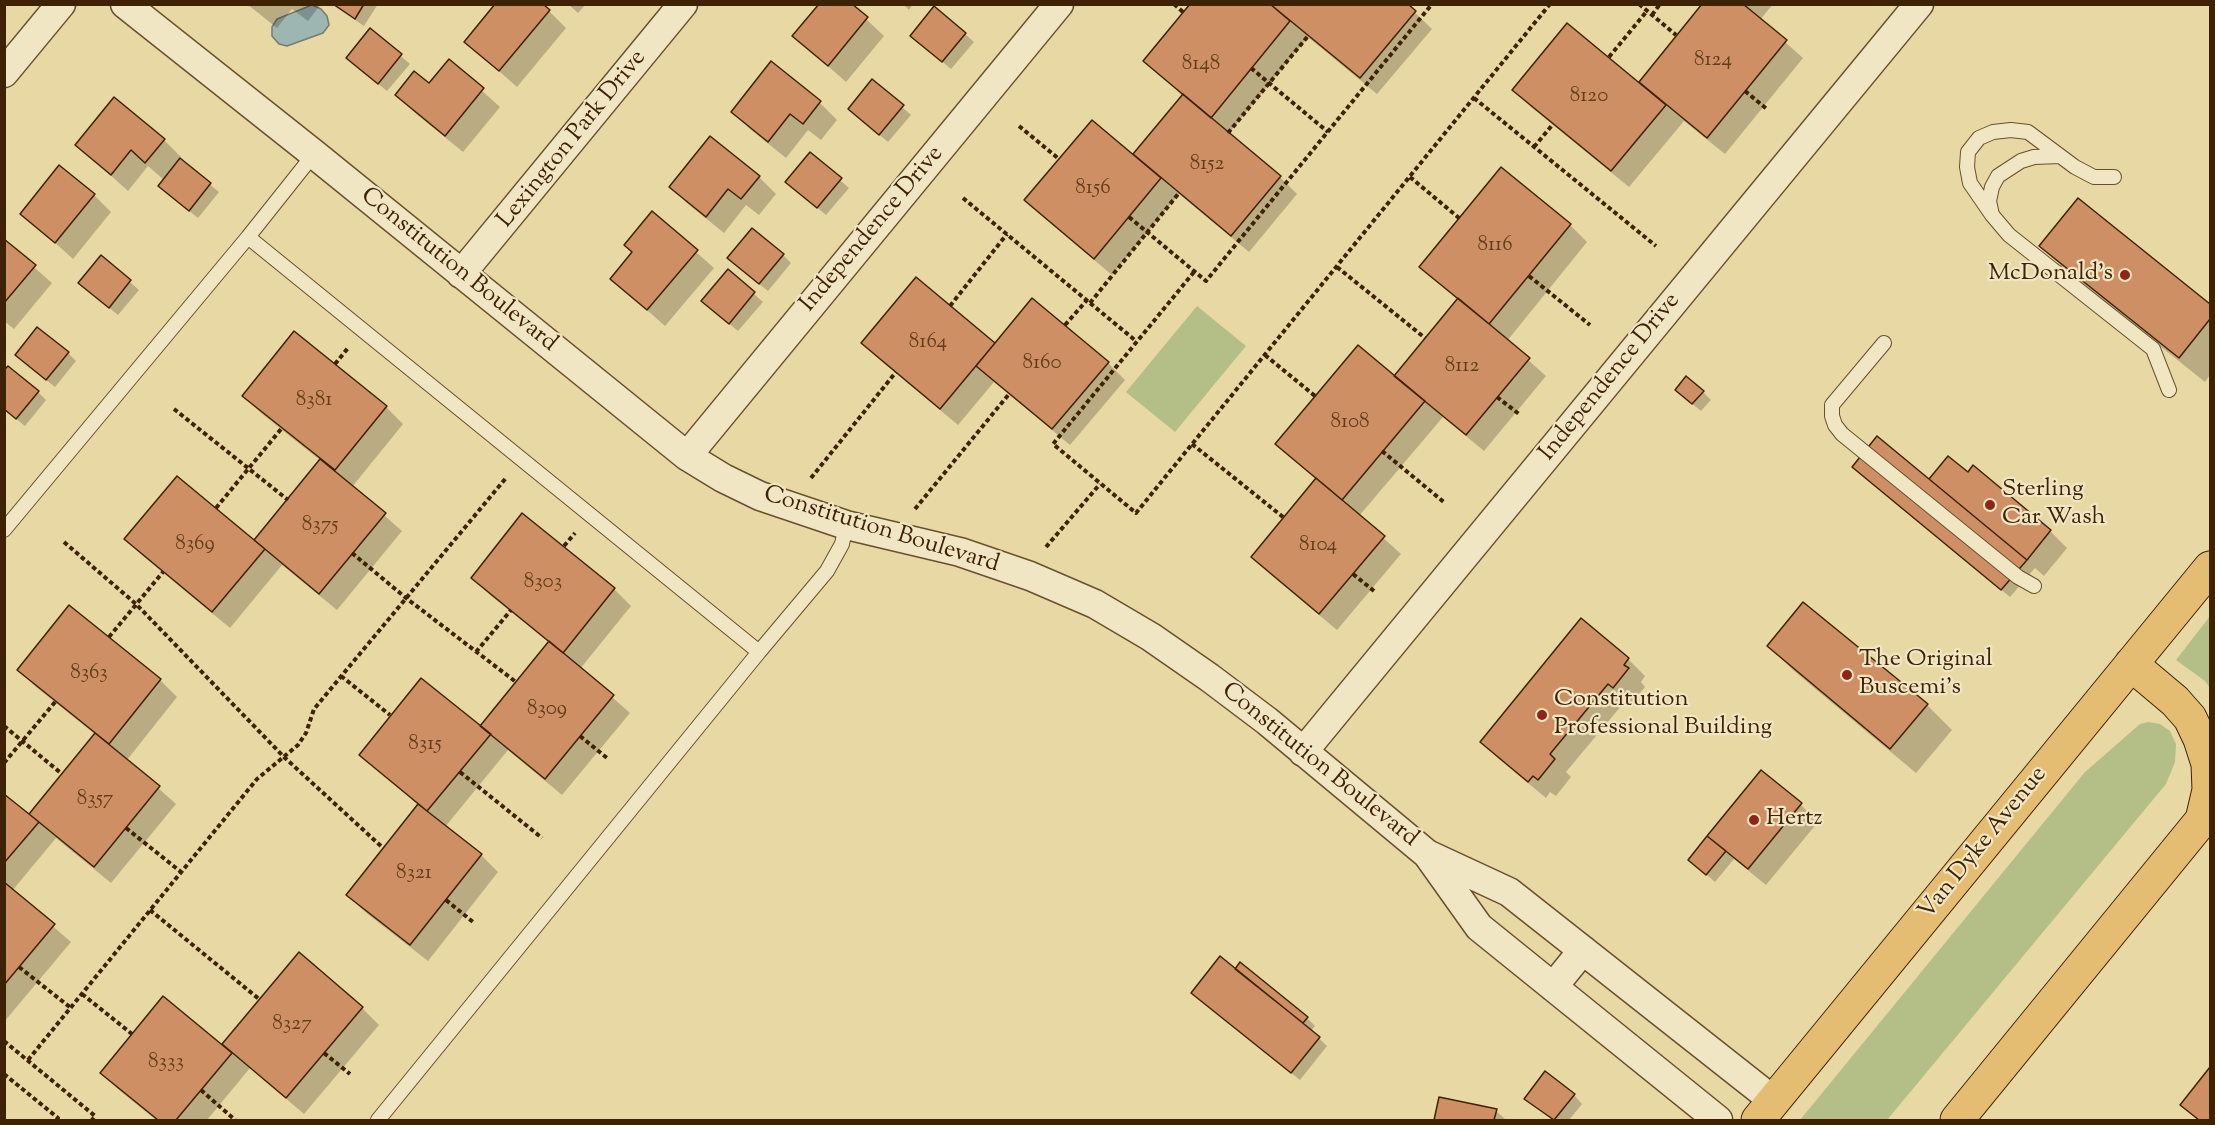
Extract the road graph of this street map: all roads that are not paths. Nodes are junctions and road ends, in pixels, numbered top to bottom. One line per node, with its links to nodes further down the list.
1 (61, 4): 6 (street)
2 (124, 4): 7 (street, Constitution Boulevard)
3 (683, 4): 12 (street, Lexington Park Drive)
4 (1059, 4): 15 (street, Independence Drive)
5 (1919, 4): 22 (street, Independence Drive)
6 (4, 73)
7 (314, 154): 11 (lane); 12 (street, Constitution Boulevard)
8 (2060, 156): 9 (lane); 10 (lane); 10 (lane)
9 (2114, 177)
10 (1992, 215): 14 (lane)
11 (248, 237): 17 (lane); 20 (lane)
12 (461, 274): 15 (street, Constitution Boulevard)
13 (1884, 343): 19 (lane)
14 (2169, 390)
15 (687, 456): 16 (street, Constitution Boulevard)
16 (846, 525): 20 (lane); 22 (street, Constitution Boulevard)
17 (4, 530)
18 (2211, 568): 21 (main road, Van Dyke Avenue)
19 (2034, 586)
20 (759, 652): 28 (lane)
21 (2131, 664): 23 (main road); 27 (main road, Van Dyke Avenue)
22 (1303, 752): 24 (street, Constitution Boulevard)
23 (2206, 815): 30 (main road)
24 (1427, 854): 25 (street, Constitution Boulevard); 26 (street, Constitution Boulevard)
25 (1583, 950): 26 (street); 27 (street, Constitution Boulevard)
26 (1553, 987): 29 (street, Constitution Boulevard)
27 (1766, 1111)
28 (378, 1120)
29 (1718, 1120)
30 (1957, 1120)

